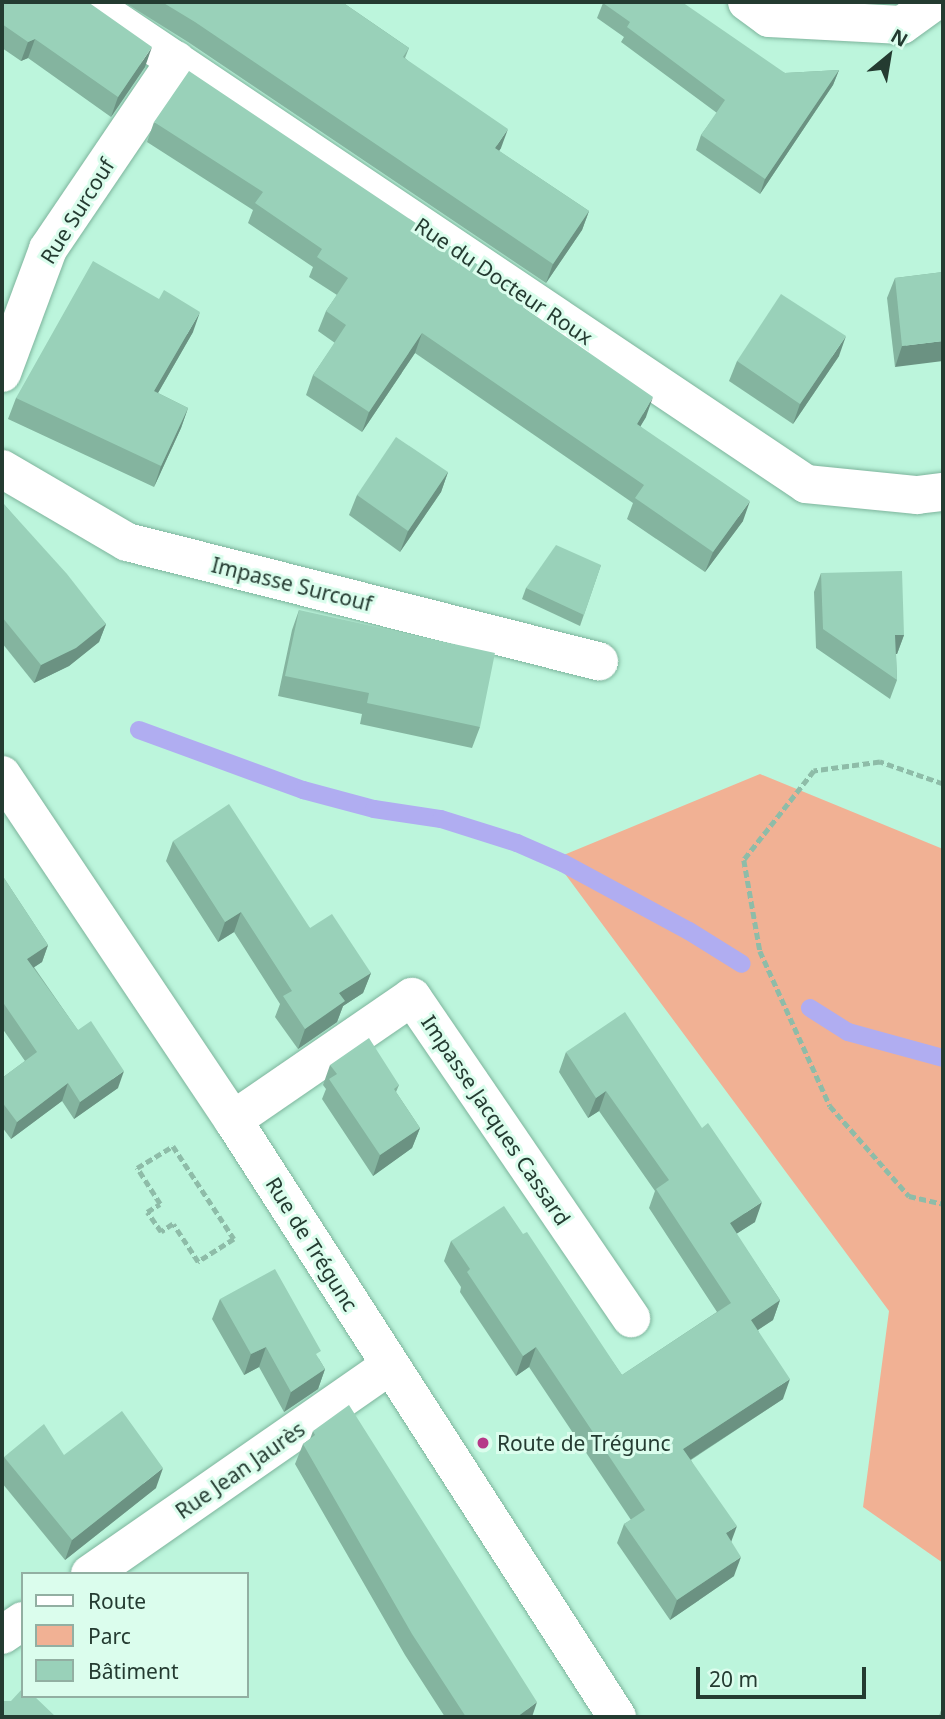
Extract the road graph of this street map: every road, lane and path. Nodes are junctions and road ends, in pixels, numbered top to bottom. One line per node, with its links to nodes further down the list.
1 (88, 2): 4 (street, Rue du Docteur Roux)
2 (747, 2): 3 (street)
3 (934, 2)
4 (176, 60): 5 (street, Rue Surcouf); 7 (street, Rue du Docteur Roux)
5 (2, 373)
6 (2, 468): 8 (street, Impasse Surcouf)
7 (943, 492)
8 (598, 661)
9 (2, 775): 11 (street, Rue de Trégunc)
10 (943, 784): 12 (path)
11 (233, 1120): 14 (street, Impasse Jacques Cassard); 15 (street, Rue de Trégunc)
12 (943, 1204)
13 (234, 1239): 13 (path)
14 (631, 1318)
15 (389, 1366): 16 (street, Rue Jean Jaurès); 20 (street, Rue de Trégunc)
16 (93, 1572)
17 (21, 1622): 18 (street)
18 (2, 1635)
19 (943, 1711): 21 (path)
20 (617, 1717)
21 (941, 1717)

